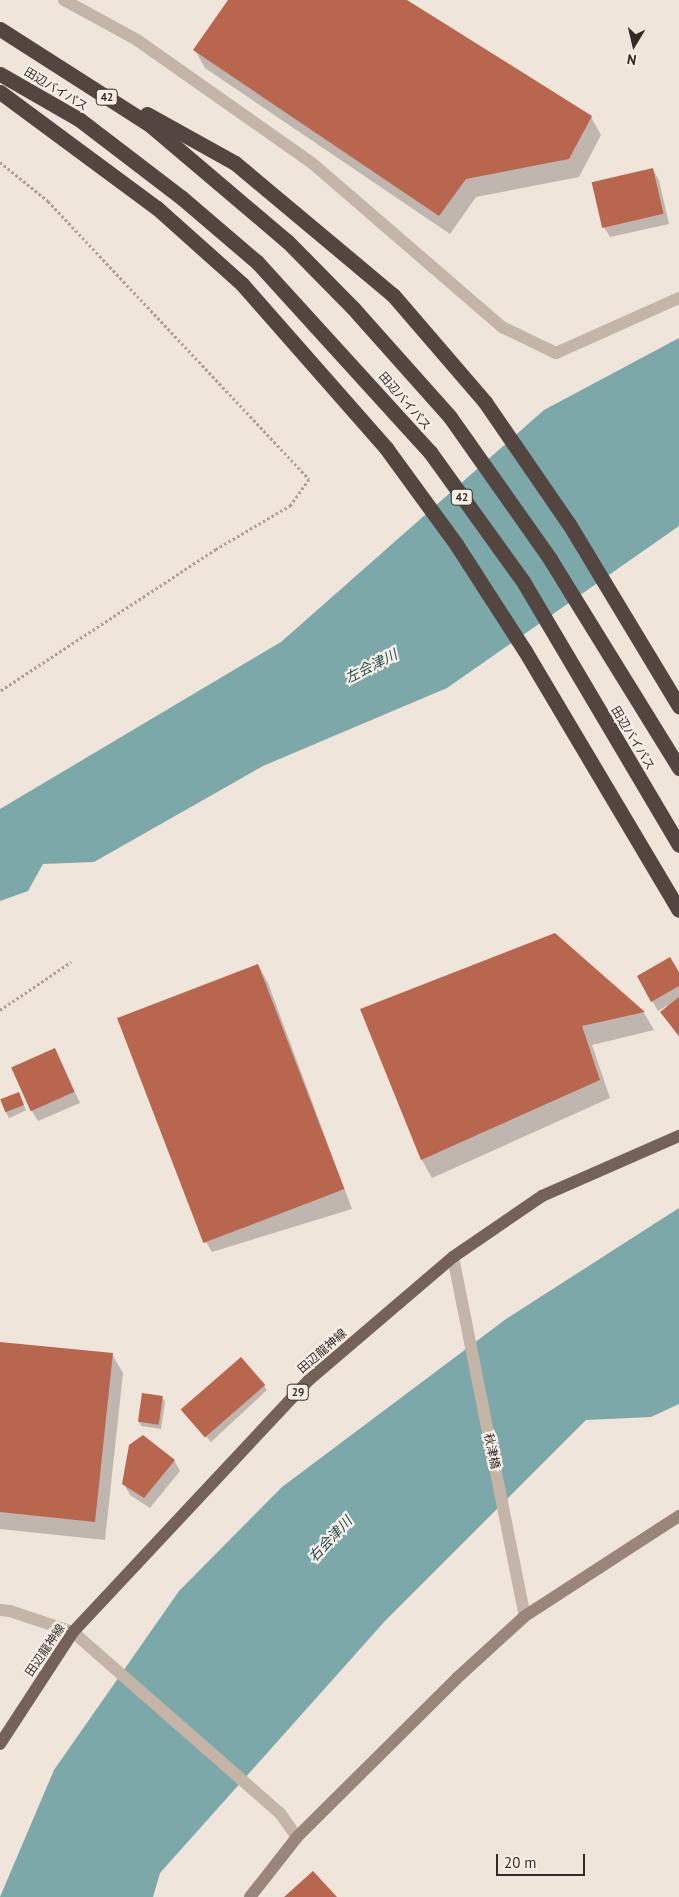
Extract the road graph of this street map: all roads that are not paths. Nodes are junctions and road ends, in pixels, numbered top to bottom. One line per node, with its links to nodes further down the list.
1 (64, 0): 6 (street)
2 (0, 29): 4 (highway, 田辺バイパス / 42)
3 (0, 74): 9 (highway, 田辺バイパス / 42)
4 (74, 74): 7 (highway); 8 (highway, 田辺バイパス / 42)
5 (0, 92): 10 (highway)
6 (679, 298)
7 (679, 706)
8 (679, 768)
9 (679, 845)
10 (679, 910)
11 (679, 1136): 12 (main road, 田辺龍神線 / 29)
12 (453, 1257): 15 (street, 秋津橋); 16 (main road, 田辺龍神線 / 29)
13 (679, 1516): 15 (street)
14 (0, 1610): 16 (street)
15 (525, 1616): 18 (street)
16 (73, 1632): 17 (main road, 田辺龍神線 / 29); 18 (street)
17 (0, 1744)
18 (297, 1837): 19 (street)
19 (250, 1897)

